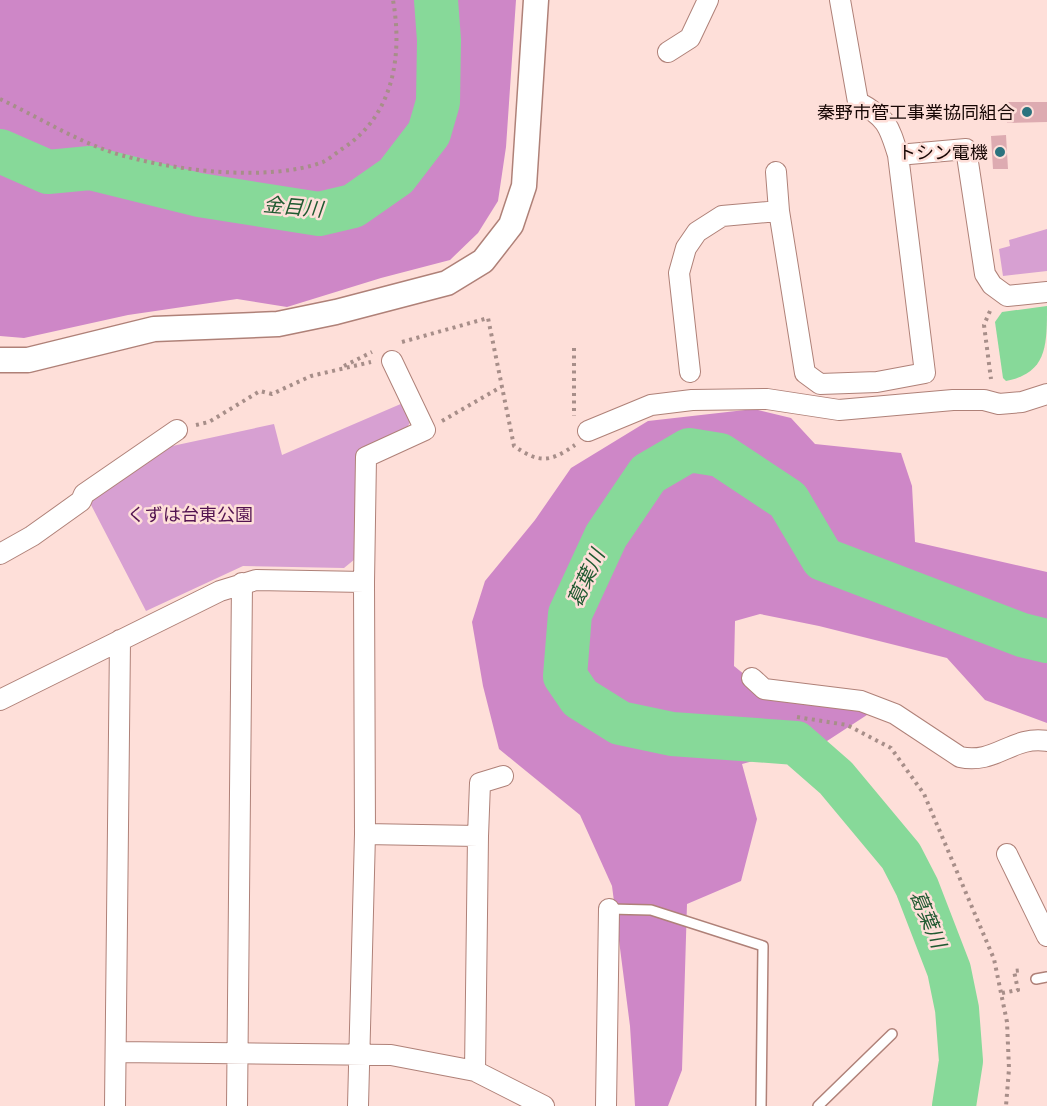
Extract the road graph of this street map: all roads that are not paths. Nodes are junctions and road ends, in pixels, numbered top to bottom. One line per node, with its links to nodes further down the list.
1 (536, 0): 10 (street)
2 (708, 0): 4 (street)
3 (840, 0): 5 (street)
4 (668, 52)
5 (897, 155): 8 (street); 12 (street)
6 (776, 172): 7 (street)
7 (779, 211): 11 (street); 12 (street)
8 (1047, 292)
9 (394, 352): 18 (street)
10 (0, 360)
11 (690, 372)
12 (876, 382): 14 (street)
13 (1047, 394): 14 (street)
14 (879, 405): 16 (street)
15 (177, 430): 17 (street)
16 (578, 430)
17 (0, 554)
18 (364, 582): 19 (street); 25 (street)
19 (242, 583): 20 (street); 34 (street)
20 (120, 640): 22 (street); 33 (street)
21 (752, 678): 23 (street)
22 (0, 700)
23 (1047, 741)
24 (503, 776): 26 (street)
25 (364, 834): 26 (street); 35 (street)
26 (478, 836): 36 (street)
27 (1007, 854): 29 (street)
28 (609, 909): 41 (street); 42 (lane)
29 (1047, 936)
30 (1047, 977): 31 (lane)
31 (1036, 979)
32 (892, 1034): 43 (lane)
33 (116, 1052): 34 (street); 37 (street)
34 (237, 1054): 35 (street); 38 (street)
35 (359, 1054): 36 (street); 39 (street)
36 (475, 1071): 40 (street)
37 (115, 1106)
38 (237, 1106)
39 (358, 1106)
40 (544, 1106)
41 (606, 1106)
42 (761, 1106)
43 (818, 1106)

